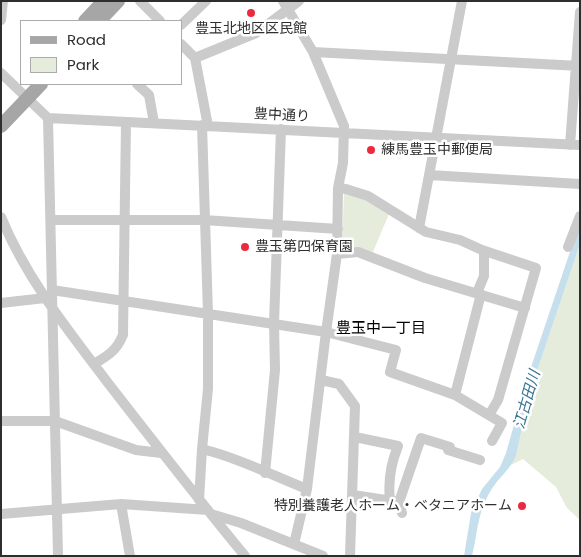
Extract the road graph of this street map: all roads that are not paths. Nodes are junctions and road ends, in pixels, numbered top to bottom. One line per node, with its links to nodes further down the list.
1 (3, 1): 10 (street)
2 (104, 1): 11 (main road)
3 (118, 1): 12 (main road)
4 (140, 1): 13 (street)
5 (206, 1): 14 (street)
6 (299, 1): 8 (street)
7 (462, 1): 18 (street)
8 (285, 5): 16 (street); 17 (street)
9 (580, 12): 19 (street)
10 (1, 20)
11 (86, 20)
12 (100, 20)
13 (159, 20)
14 (182, 24)
15 (182, 45): 17 (street)
16 (313, 52): 18 (street); 31 (street)
17 (195, 58): 29 (street)
18 (451, 59): 19 (street); 32 (street)
19 (578, 66): 33 (street)
20 (1, 73): 23 (street)
21 (39, 85): 23 (main road)
22 (138, 85): 27 (street)
23 (26, 91): 24 (main road); 25 (street); 28 (main road)
24 (1, 113)
25 (48, 118): 26 (street, 豊中通り); 39 (street)
26 (126, 122): 27 (street, 豊中通り); 40 (street)
27 (154, 123): 29 (street, 豊中通り)
28 (1, 126)
29 (205, 126): 30 (street, 豊中通り); 41 (street)
30 (281, 129): 31 (street, 豊中通り); 42 (street)
31 (344, 132): 32 (street, 豊中通り); 36 (street)
32 (436, 138): 33 (street, 豊中通り); 34 (street)
33 (575, 145)
34 (429, 175): 35 (street); 44 (street)
35 (580, 184)
36 (338, 188): 44 (street); 45 (street)
37 (580, 216): 46 (street)
38 (1, 217): 43 (street)
39 (51, 220): 40 (street); 49 (street)
40 (125, 220): 41 (street); 52 (street)
41 (204, 220): 42 (street); 56 (street)
42 (279, 225): 45 (street); 57 (street)
43 (4, 228): 51 (street)
44 (419, 228): 47 (street)
45 (338, 229): 48 (street)
46 (568, 247)
47 (484, 251): 50 (street); 55 (street)
48 (337, 254): 50 (street); 58 (street)
49 (52, 290): 52 (street); 54 (street)
50 (479, 294): 55 (street); 61 (street)
51 (45, 298): 53 (street); 54 (street)
52 (125, 301): 56 (street); 59 (street)
53 (1, 303)
54 (53, 307): 59 (street); 64 (street)
55 (525, 308): 62 (street)
56 (208, 314): 57 (street); 67 (street)
57 (274, 323): 58 (street); 70 (street)
58 (326, 332): 60 (street); 61 (street)
59 (94, 364): 68 (street)
60 (321, 380): 65 (street); 71 (street)
61 (455, 395): 62 (street)
62 (489, 415): 66 (street)
63 (1, 421): 64 (street)
64 (55, 421): 68 (street); 76 (street)
65 (355, 437): 72 (street); 74 (street)
66 (492, 441)
67 (202, 449): 70 (street); 73 (street)
68 (161, 452): 73 (street)
69 (480, 460): 74 (street)
70 (265, 473): 71 (street)
71 (307, 489): 80 (street)
72 (353, 495): 74 (street); 85 (street)
73 (199, 500): 77 (street)
74 (394, 501): 78 (street)
75 (121, 504): 76 (street); 77 (street); 82 (street)
76 (57, 509): 79 (street); 81 (street)
77 (209, 512): 80 (street); 83 (street)
78 (402, 513)
79 (1, 514)
80 (294, 544): 84 (street)
81 (58, 556)
82 (130, 556)
83 (245, 556)
84 (323, 556)
85 (350, 556)

